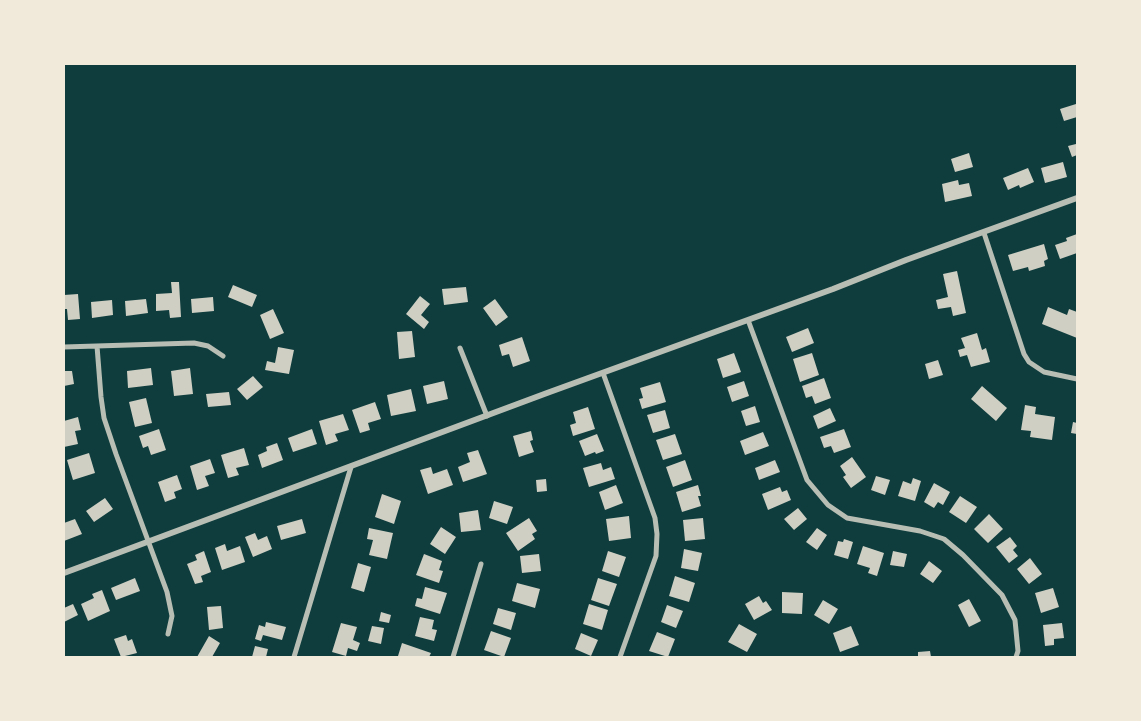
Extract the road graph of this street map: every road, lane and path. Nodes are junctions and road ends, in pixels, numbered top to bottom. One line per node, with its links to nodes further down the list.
1 (1077, 198): 2 (street)
2 (984, 233): 3 (street); 9 (street)
3 (748, 320): 8 (street); 19 (street)
4 (97, 346): 5 (street); 7 (street); 12 (street)
5 (64, 347)
6 (460, 348): 10 (street)
7 (223, 356)
8 (603, 373): 10 (street); 18 (street)
9 (1077, 379)
10 (487, 416): 11 (street)
11 (351, 467): 12 (street); 16 (street)
12 (148, 542): 14 (street); 15 (street)
13 (480, 564): 17 (street)
14 (64, 573)
15 (168, 634)
16 (294, 657)
17 (453, 657)
18 (620, 657)
19 (1016, 657)

